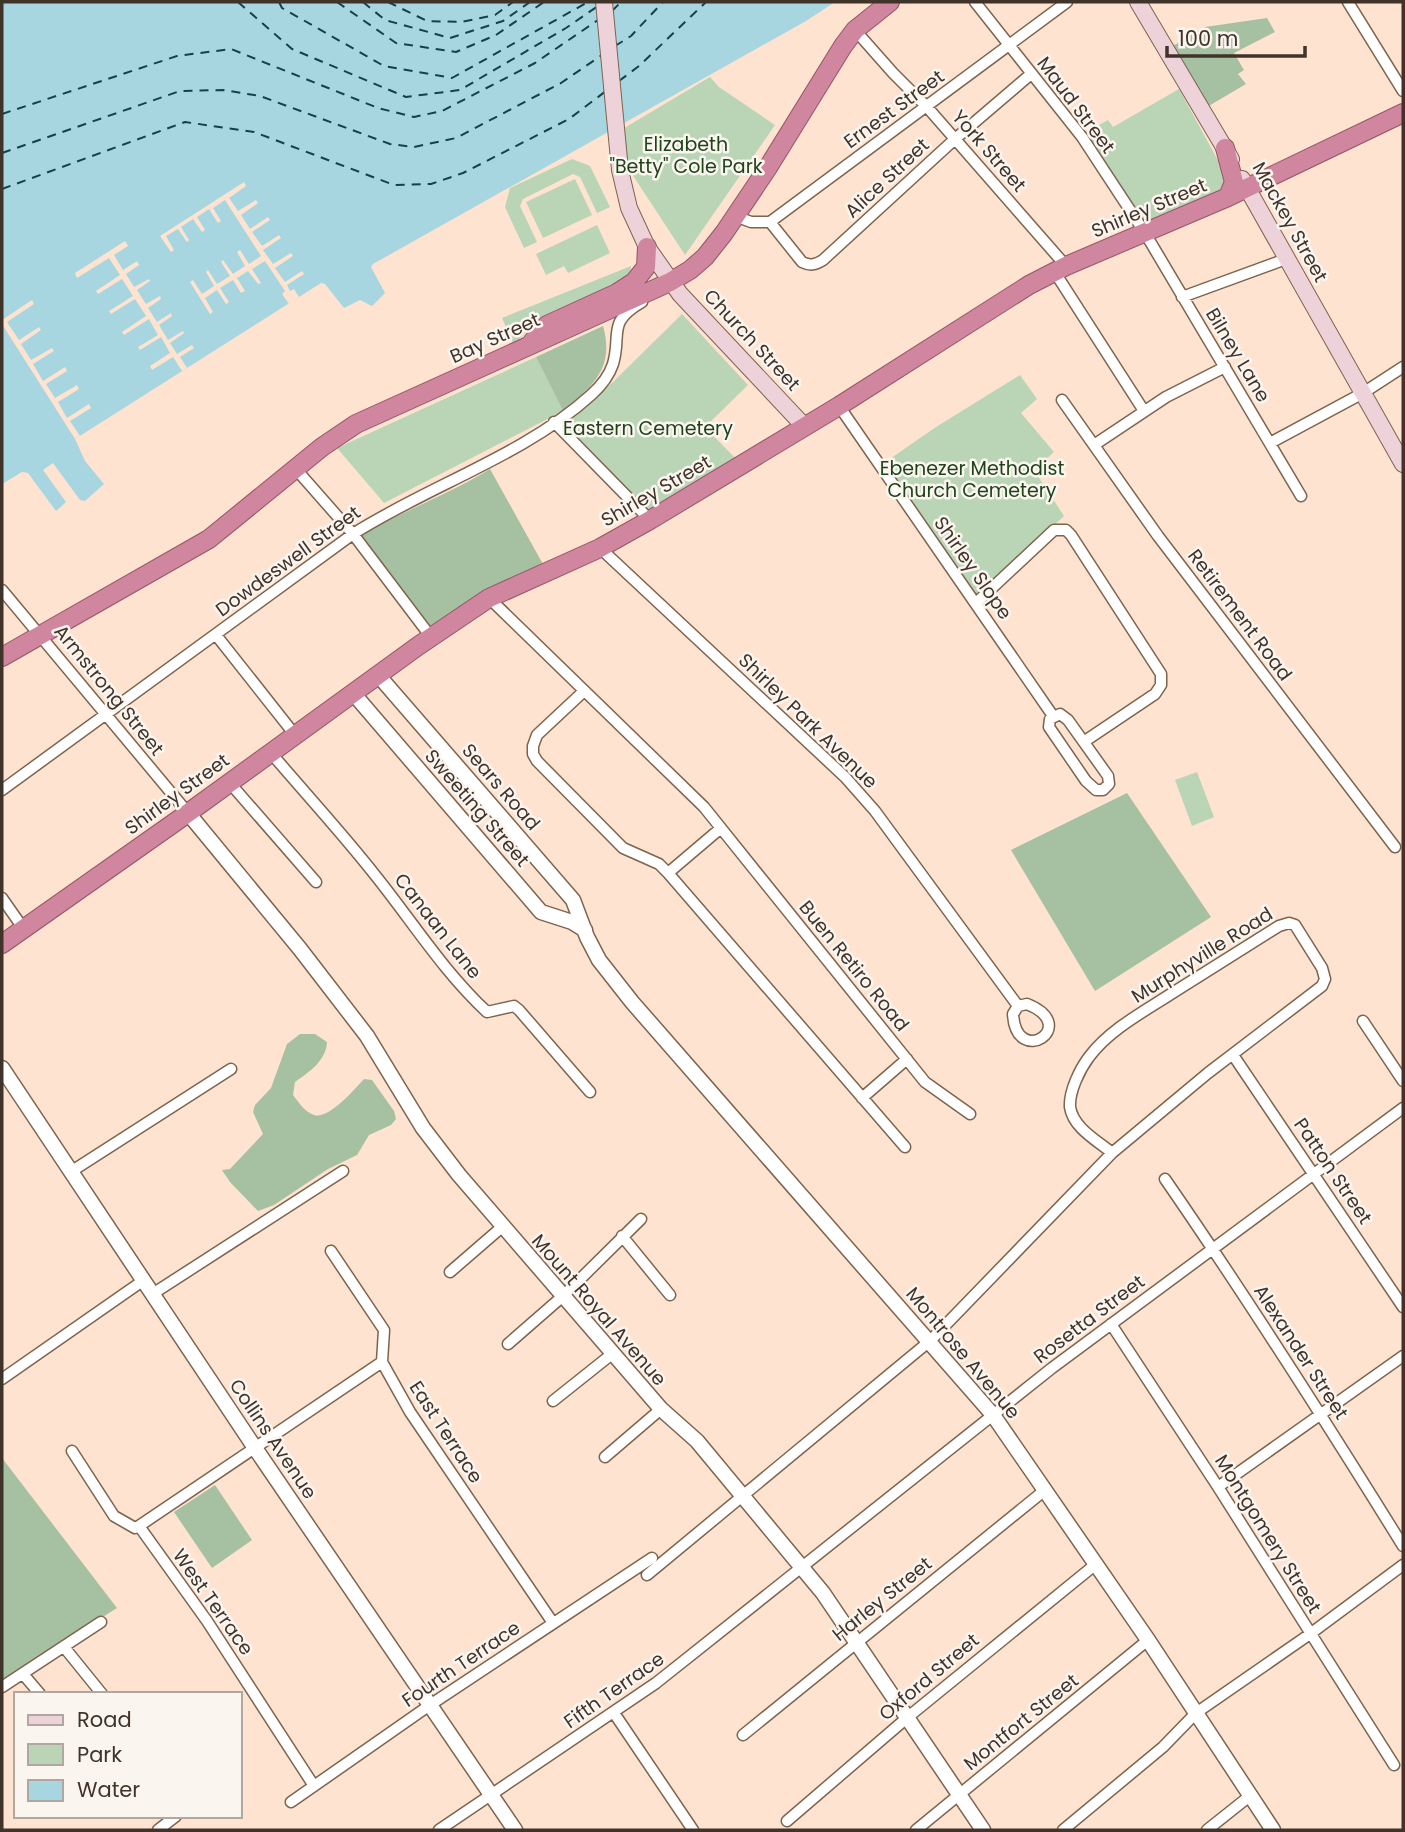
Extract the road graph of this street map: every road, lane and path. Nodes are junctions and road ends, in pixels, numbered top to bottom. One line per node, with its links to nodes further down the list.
1 (604, 2): 20 (main road, Church Street)
2 (890, 2): 7 (highway, Bay Street)
3 (975, 2): 8 (street, Maud Street)
4 (1068, 2): 8 (street, Ernest Street)
5 (1138, 2): 14 (main road, Mackey Street)
6 (1348, 2): 10 (street)
7 (855, 30): 11 (street, York Street); 17 (highway, Bay Street)
8 (1009, 45): 9 (street, Maud Street); 11 (street, Ernest Street)
9 (1031, 74): 13 (street, Alice Street); 19 (street, Maud Street)
10 (1403, 91)
11 (927, 107): 13 (street, York Street); 18 (street, Ernest Street)
12 (1403, 113): 15 (highway, Shirley Street)
13 (955, 139): 18 (street, Alice Street); 22 (street, York Street)
14 (1225, 148): 15 (main road, Mackey Street); 16 (highway)
15 (1247, 188): 16 (highway, Shirley Street); 21 (main road, Mackey Street)
16 (1228, 197): 19 (highway, Shirley Street)
17 (735, 216): 18 (street); 23 (highway, Bay Street)
18 (770, 222)
19 (1145, 233): 22 (highway, Shirley Street); 24 (street, Bilney Lane)
20 (647, 247): 23 (main road, Church Street); 25 (highway)
21 (1286, 259): 24 (street); 28 (main road, Mackey Street)
22 (1060, 269): 30 (highway, Shirley Street); 31 (street, York Street)
23 (672, 284): 25 (highway, Bay Street); 32 (street, Dowdeswell Street); 33 (main road, Church Street)
24 (1182, 297): 26 (street, Bilney Lane)
25 (527, 347): 37 (highway, Bay Street)
26 (1225, 367): 31 (street); 34 (street, Bilney Lane)
27 (1403, 367): 28 (street)
28 (1363, 393): 34 (street); 36 (main road, Mackey Street)
29 (1062, 400): 35 (street, Retirement Road)
30 (839, 406): 33 (highway, Shirley Street); 44 (street, Shirley Slope)
31 (1144, 411): 35 (street)
32 (554, 422): 39 (street); 40 (street, Dowdeswell Street)
33 (804, 426): 39 (highway, Shirley Street)
34 (1270, 443): 38 (street, Bilney Lane)
35 (1094, 445): 61 (street, Retirement Road)
36 (1403, 464)
37 (295, 468): 40 (street); 45 (highway, Bay Street)
38 (1301, 496)
39 (650, 520): 41 (highway, Shirley Street)
40 (353, 534): 46 (street, Dowdeswell Street); 47 (street)
41 (600, 548): 43 (highway, Shirley Street); 68 (street, Shirley Park Avenue)
42 (2, 590): 45 (street, Armstrong Street)
43 (489, 598): 47 (highway, Shirley Street); 50 (street, Buen Retiro Road)
44 (976, 603): 53 (street, Shirley Slope); 55 (street)
45 (41, 635): 48 (highway, Bay Street); 52 (street, Armstrong Street)
46 (216, 635): 52 (street, Dowdeswell Street); 54 (street)
47 (432, 637): 49 (highway, Shirley Street)
48 (2, 657)
49 (377, 675): 51 (highway, Shirley Street); 66 (street, Sears Road)
50 (583, 692): 60 (street, Buen Retiro Road); 62 (street)
51 (353, 693): 54 (highway, Shirley Street); 66 (street, Sweeting Street)
52 (106, 715): 58 (street, Dowdeswell Street); 59 (street, Armstrong Street)
53 (1053, 716): 55 (street, Shirley Slope); 55 (street, Shirley Slope)
54 (295, 735): 56 (highway, Shirley Street)
55 (1085, 741)
56 (271, 753): 57 (highway, Shirley Street); 75 (street, Canaan Lane)
57 (229, 782): 59 (highway, Shirley Street); 63 (street)
58 (2, 790)
59 (188, 813): 65 (highway, Shirley Street); 86 (street, Mount Royal Avenue)
60 (721, 828): 62 (street); 71 (street, Buen Retiro Road)
61 (1395, 847)
62 (668, 873): 76 (street)
63 (316, 881)
64 (2, 898): 65 (street)
65 (23, 929): 67 (highway, Shirley Street)
66 (585, 930): 97 (street, Montrose Avenue)
67 (2, 944)
68 (1018, 1006)
69 (1363, 1021): 74 (street)
70 (1233, 1055): 80 (street, Murphyville Road); 80 (street, Murphyville Road); 83 (street, Patton Street)
71 (907, 1059): 76 (street); 78 (street, Buen Retiro Road)
72 (2, 1068): 81 (street, Collins Avenue)
73 (231, 1069): 81 (street)
74 (1403, 1081)
75 (590, 1092)
76 (862, 1098): 79 (street)
77 (1403, 1108): 83 (street, Rosetta Street)
78 (970, 1114)
79 (905, 1147)
80 (1112, 1153): 97 (street, Murphyville Road)
81 (72, 1171): 91 (street, Collins Avenue)
82 (343, 1171): 92 (street)
83 (1314, 1174): 88 (street, Rosetta Street); 95 (street, Patton Street)
84 (1165, 1179): 88 (street, Alexander Street)
85 (641, 1219): 87 (street)
86 (502, 1227): 90 (street); 94 (street, Mount Royal Avenue)
87 (622, 1236): 93 (street); 94 (street)
88 (1213, 1248): 96 (street, Rosetta Street); 105 (street, Alexander Street)
89 (331, 1251): 101 (street, East Terrace)
90 (450, 1272)
91 (145, 1280): 92 (street, Collins Avenue); 102 (street)
92 (154, 1293): 107 (street, Collins Avenue)
93 (670, 1295)
94 (563, 1296): 98 (street); 99 (street, Mount Royal Avenue)
95 (1403, 1307)
96 (1111, 1324): 106 (street, Rosetta Street); 110 (street, Montgomery Street)
97 (931, 1340): 106 (street, Montrose Avenue); 112 (street, Murphyville Road)
98 (508, 1344)
99 (612, 1354): 103 (street); 104 (street, Mount Royal Avenue)
100 (1403, 1356): 105 (street)
101 (382, 1362): 107 (street); 121 (street, East Terrace)
102 (2, 1379)
103 (553, 1401)
104 (661, 1409): 109 (street); 112 (street, Mount Royal Avenue)
105 (1321, 1414): 110 (street); 114 (street, Alexander Street)
106 (993, 1415): 111 (street, Montrose Avenue); 118 (street, Rosetta Street)
107 (255, 1448): 113 (street); 130 (street, Collins Avenue)
108 (72, 1451): 113 (street, West Terrace)
109 (604, 1457)
110 (1218, 1487): 122 (street, Montgomery Street)
111 (1045, 1490): 116 (street, Montrose Avenue); 124 (street, Harley Street)
112 (743, 1496): 118 (street, Mount Royal Avenue); 119 (street)
113 (139, 1526): 136 (street, West Terrace)
114 (1403, 1546)
115 (652, 1558): 121 (street, Fourth Terrace)
116 (1096, 1564): 123 (street, Montrose Avenue); 133 (street, Oxford Street)
117 (1403, 1565): 122 (street)
118 (802, 1568): 124 (street, Mount Royal Avenue); 131 (street, Fifth Terrace)
119 (647, 1575)
120 (101, 1622): 125 (street)
121 (553, 1623): 130 (street, Fourth Terrace)
122 (1310, 1634): 132 (street); 135 (street, Montgomery Street)
123 (1148, 1640): 132 (street, Montrose Avenue); 139 (street, Montfort Street)
124 (856, 1642): 133 (street, Mount Royal Avenue); 134 (street, Harley Street)
125 (64, 1647): 126 (street); 129 (street)
126 (23, 1674): 127 (street); 128 (street)
127 (2, 1687)
128 (38, 1692)
129 (100, 1692)
130 (430, 1705): 136 (street, Fourth Terrace); 138 (street, Collins Avenue)
131 (614, 1713): 138 (street, Fifth Terrace); 146 (street)
132 (1196, 1713): 137 (street, Montrose Avenue); 149 (street)
133 (908, 1717): 139 (street, Mount Royal Avenue); 142 (street, Oxford Street)
134 (743, 1735)
135 (1394, 1765)
136 (314, 1786): 140 (street, Fourth Terrace)
137 (1251, 1795): 150 (street); 151 (street, Montrose Avenue)
138 (490, 1796): 144 (street, Fifth Terrace); 145 (street, Collins Avenue)
139 (959, 1796): 147 (street, Montfort Street); 148 (street, Mount Royal Avenue)
140 (291, 1802)
141 (173, 1818): 143 (street)
142 (787, 1821)
143 (158, 1830)
144 (439, 1830)
145 (515, 1830)
146 (693, 1830)
147 (916, 1830)
148 (983, 1830)
149 (1063, 1830)
150 (1207, 1830)
151 (1273, 1830)

